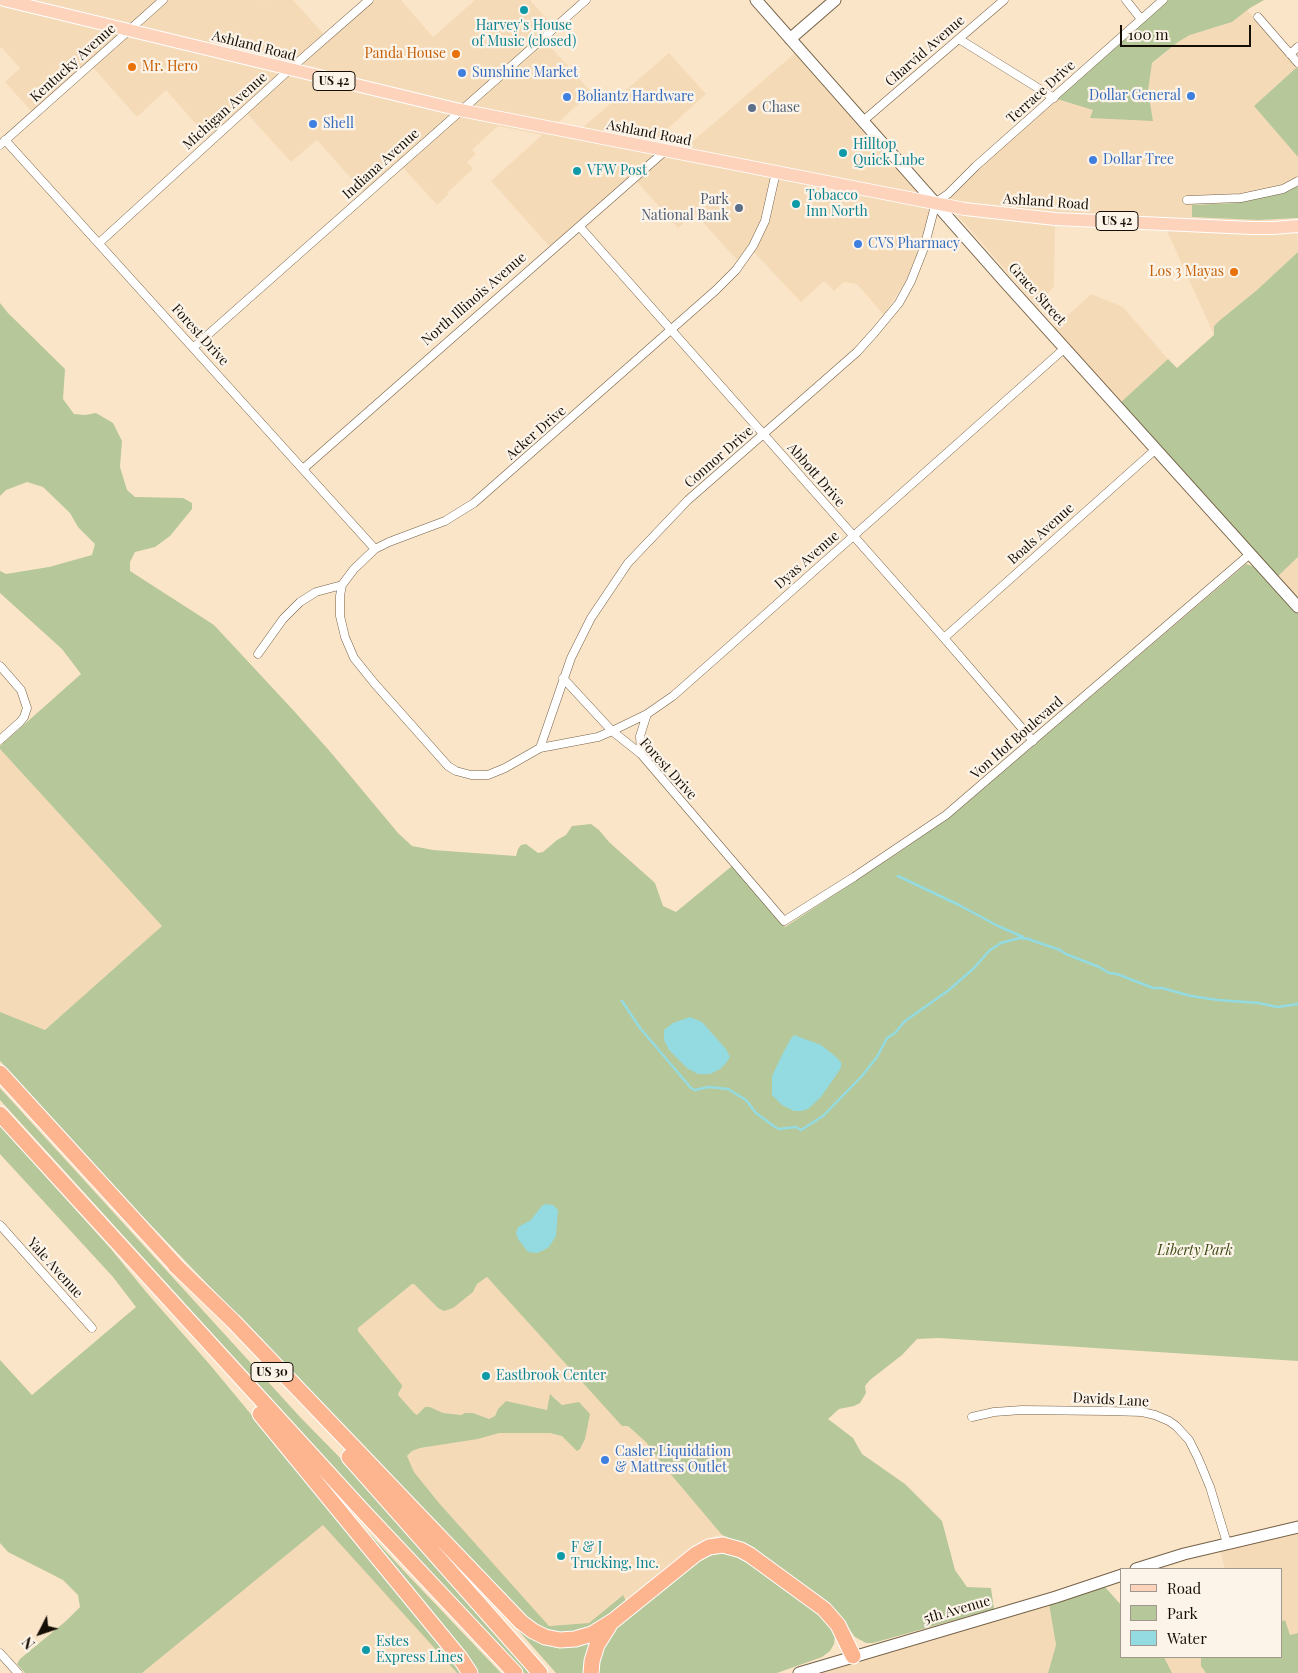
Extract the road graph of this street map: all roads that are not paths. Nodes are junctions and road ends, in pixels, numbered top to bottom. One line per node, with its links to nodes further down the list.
1 (4, 0): 12 (main road, Ashland Road / US 42)
2 (163, 0): 12 (street, Kentucky Avenue)
3 (369, 0): 18 (street, Michigan Avenue)
4 (586, 0): 20 (street, Indiana Avenue)
5 (756, 0): 13 (street, Grace Street)
6 (835, 0): 13 (street)
7 (1004, 0): 14 (street, Charvid Avenue)
8 (1126, 0): 11 (street)
9 (1163, 0): 11 (street, Terrace Drive)
10 (1258, 17): 16 (street)
11 (1141, 19): 19 (street, Terrace Drive)
12 (128, 31): 18 (main road, Ashland Road / US 42); 22 (street, Kentucky Avenue)
13 (790, 39): 21 (street, Grace Street)
14 (959, 39): 19 (street); 21 (street, Charvid Avenue)
15 (1298, 47): 16 (street)
16 (1290, 54): 17 (street)
17 (1298, 63)
18 (289, 70): 20 (main road, Ashland Road / US 42); 30 (street, Michigan Avenue)
19 (1054, 98): 27 (street, Terrace Drive)
20 (460, 110): 23 (main road, Ashland Road / US 42); 32 (street, Indiana Avenue)
21 (863, 121): 27 (street, Grace Street)
22 (2, 142): 30 (street, Forest Drive)
23 (665, 151): 24 (main road, Ashland Road / US 42); 29 (street, North Illinois Avenue)
24 (776, 172): 27 (main road, Ashland Road / US 42); 31 (street, Acker Drive)
25 (1298, 181): 26 (street)
26 (1187, 200)
27 (936, 202): 28 (main road, Ashland Road / US 42); 33 (street, Grace Street); 34 (street, Connor Drive)
28 (1298, 226)
29 (580, 227): 31 (street, Abbott Drive); 36 (street, North Illinois Avenue)
30 (99, 243): 32 (street, Forest Drive)
31 (672, 330): 34 (street, Abbott Drive); 38 (street, Acker Drive)
32 (194, 347): 36 (street, Forest Drive)
33 (1064, 348): 35 (street, Grace Street); 37 (street, Dyas Avenue)
34 (764, 434): 37 (street, Abbott Drive); 45 (street, Connor Drive)
35 (1156, 449): 39 (street, Grace Street); 42 (street, Boals Avenue)
36 (303, 469): 38 (street, Forest Drive)
37 (853, 537): 42 (street, Abbott Drive); 46 (street, Dyas Avenue)
38 (375, 549): 40 (street, Acker Drive)
39 (1250, 554): 41 (street, Grace Street); 49 (street, Von Hof Boulevard)
40 (342, 585): 43 (street); 50 (street)
41 (1298, 607)
42 (944, 638): 49 (street, Abbott Drive)
43 (258, 654)
44 (0, 666): 48 (street)
45 (563, 678): 47 (street); 50 (street, Connor Drive)
46 (647, 714): 47 (street, Dyas Avenue); 51 (street)
47 (612, 732): 50 (street); 51 (street, Forest Drive)
48 (0, 740)
49 (1033, 741): 52 (street, Von Hof Boulevard)
50 (540, 748)
51 (641, 754): 52 (street, Forest Drive)
52 (784, 921)
53 (0, 1073): 57 (highway, US 30)
54 (0, 1114): 56 (highway, US 30)
55 (0, 1225): 58 (street, Yale Avenue)
56 (135, 1262): 70 (highway); 71 (highway, US 30)
57 (175, 1265): 64 (highway); 72 (highway, US 30)
58 (92, 1328)
59 (972, 1417): 61 (street, Davids Lane)
60 (1298, 1527): 61 (street)
61 (1227, 1543): 62 (street)
62 (1139, 1568)
63 (1120, 1576): 66 (street, 5th Avenue)
64 (613, 1621): 66 (highway); 73 (highway)
65 (0, 1653): 67 (street)
66 (853, 1656): 74 (street, 5th Avenue)
67 (7, 1661): 68 (street); 69 (street)
68 (0, 1668)
69 (18, 1673)
70 (470, 1673)
71 (515, 1673)
72 (540, 1673)
73 (591, 1673)
74 (799, 1673)

